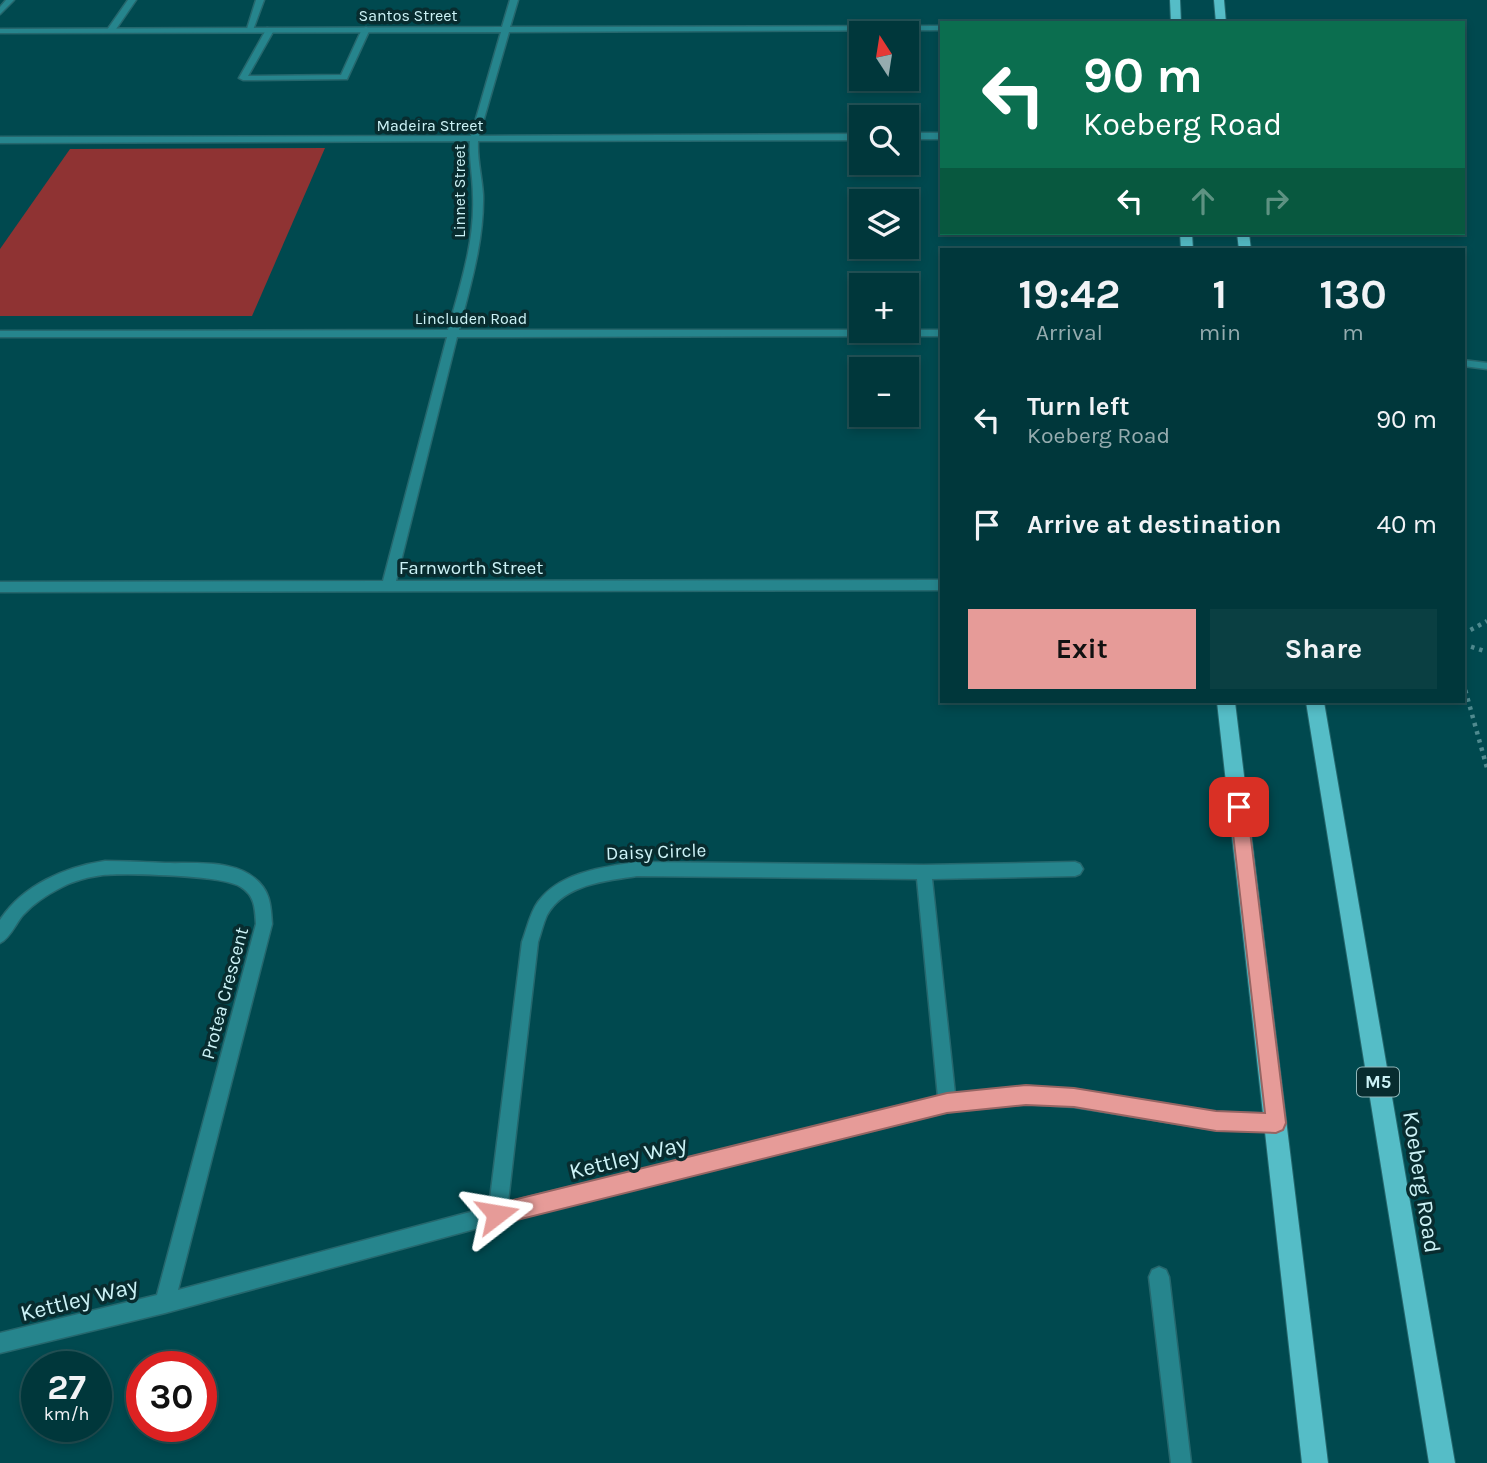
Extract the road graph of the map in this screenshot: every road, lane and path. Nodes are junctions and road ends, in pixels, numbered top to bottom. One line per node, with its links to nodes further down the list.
1 (10, 0): 7 (street)
2 (132, 0): 13 (street)
3 (260, 0): 14 (street)
4 (514, 0): 12 (street, Linnet Street)
5 (1175, 0): 8 (main road)
6 (1219, 0): 9 (main road)
7 (0, 12)
8 (1176, 21)
9 (1222, 21)
10 (940, 28): 12 (street, Santos Street)
11 (366, 29): 12 (street, Santos Street); 15 (street, Santos Street); 15 (street)
12 (506, 29): 20 (street, Linnet Street)
13 (111, 30): 14 (street, Santos Street); 16 (street, Santos Street)
14 (248, 30): 15 (street, Santos Street)
15 (270, 30)
16 (0, 31)
17 (849, 136): 20 (street, Madeira Street)
18 (919, 136): 19 (street)
19 (940, 136)
20 (474, 139): 21 (street, Madeira Street); 22 (street, Linnet Street)
21 (0, 140)
22 (453, 333): 23 (street, Lincluden Road); 24 (street, Lincluden Road); 28 (street, Linnet Street)
23 (940, 333)
24 (0, 334)
25 (1465, 363): 26 (street)
26 (1487, 366)
27 (940, 584): 28 (street, Farnworth Street)
28 (388, 586): 29 (street, Farnworth Street)
29 (0, 587)
30 (1487, 621): 31 (path)
31 (1465, 633)
32 (1465, 645): 33 (path)
33 (1487, 652)
34 (1465, 689): 37 (path)
35 (1226, 703): 42 (main road)
36 (1315, 703): 49 (main road, Koeberg Road / M5)
37 (1487, 768)
38 (1075, 869): 39 (street, Daisy Circle)
39 (924, 872): 41 (street); 43 (street, Daisy Circle)
40 (0, 935): 45 (street, Protea Crescent)
41 (947, 1103): 42 (street, Kettley Way); 43 (street, Kettley Way)
42 (1276, 1123): 48 (main road)
43 (497, 1214): 45 (street, Kettley Way)
44 (1158, 1277): 47 (street)
45 (165, 1303): 46 (street, Kettley Way)
46 (0, 1343)
47 (1181, 1463)
48 (1315, 1463)
49 (1442, 1463)

